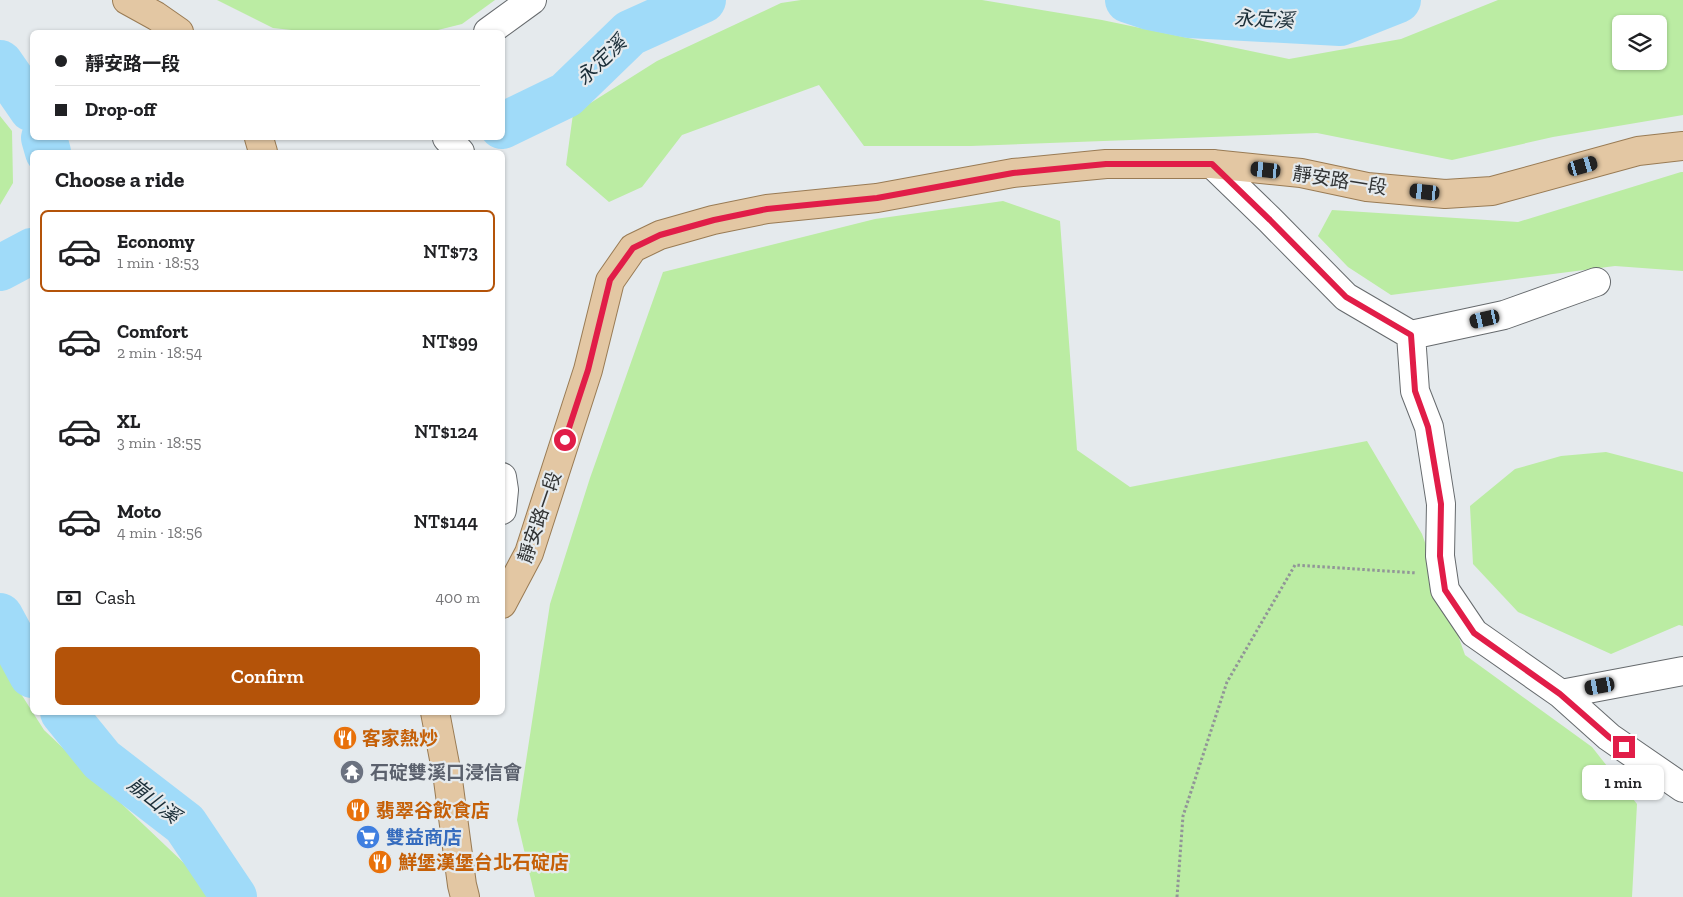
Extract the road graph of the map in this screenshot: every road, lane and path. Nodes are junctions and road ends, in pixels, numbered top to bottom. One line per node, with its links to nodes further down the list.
1 (127, 0): 3 (main road)
2 (532, 0): 4 (street)
3 (176, 30)
4 (491, 30)
5 (450, 140): 7 (street)
6 (1683, 146): 8 (main road, 靜安路一段)
7 (458, 150)
8 (1212, 164): 10 (street); 12 (main road, 靜安路一段)
9 (1596, 282): 10 (street)
10 (1411, 335): 11 (street)
11 (1443, 574): 14 (street); 18 (path)
12 (505, 598)
13 (1683, 671): 14 (street)
14 (1560, 694): 16 (street)
15 (436, 715): 17 (main road)
16 (1683, 788)
17 (466, 897)
18 (1177, 897)

